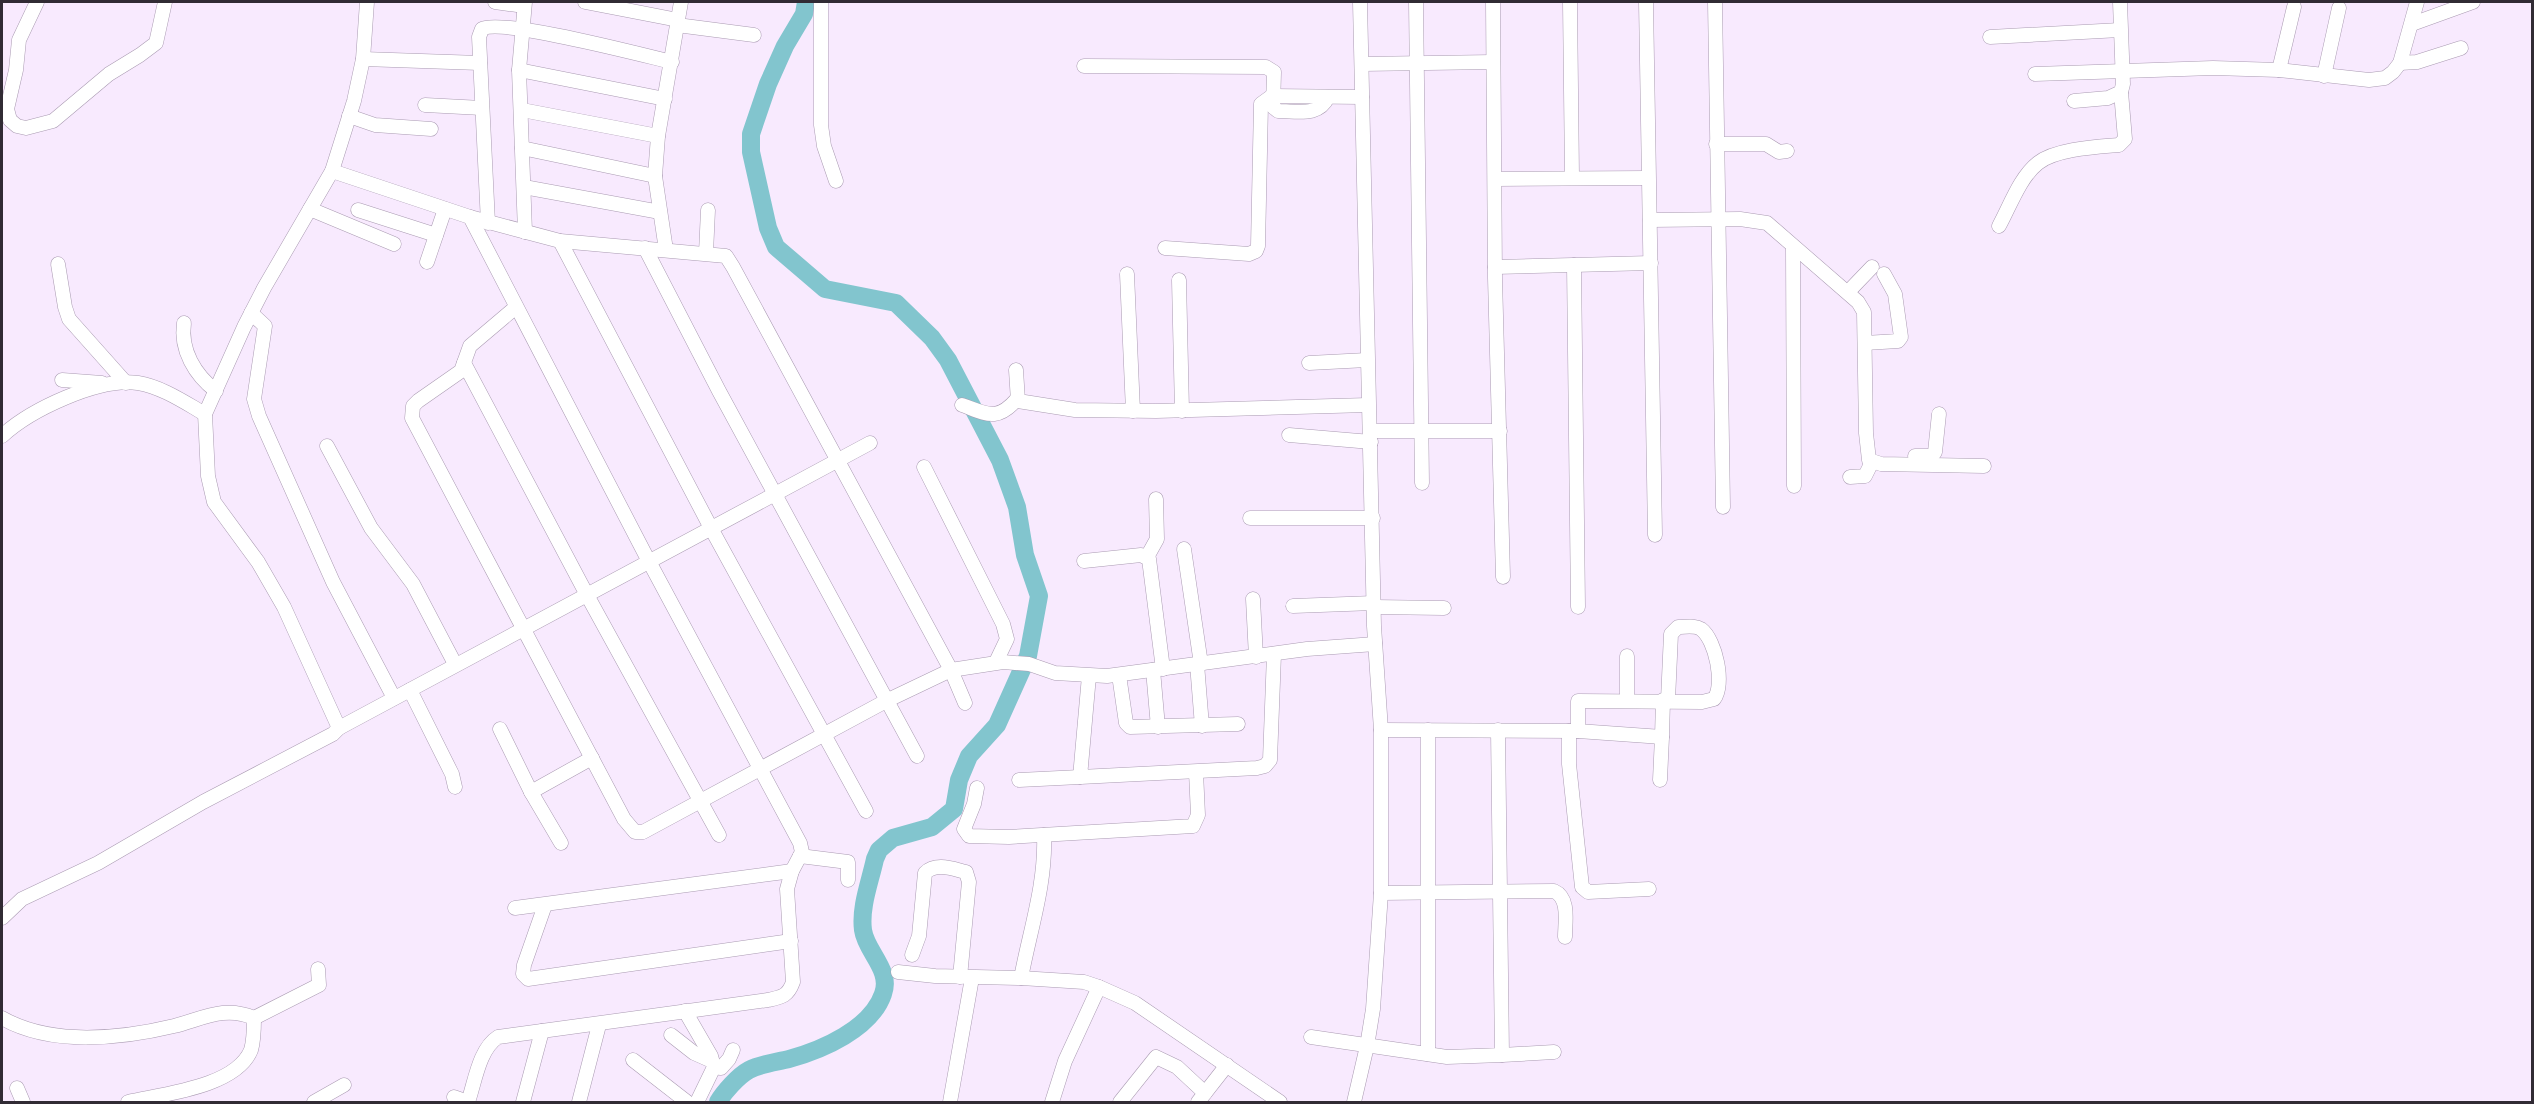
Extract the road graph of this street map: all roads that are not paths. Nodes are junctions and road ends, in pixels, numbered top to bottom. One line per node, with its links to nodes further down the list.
1 (37, 2): 2 (street)
2 (165, 2)
3 (367, 2): 27 (street)
4 (495, 2): 17 (street)
5 (585, 2): 20 (street)
6 (681, 2): 20 (street)
7 (821, 2): 59 (street)
8 (1360, 2): 32 (street)
9 (1416, 2): 33 (street)
10 (1493, 2): 29 (street)
11 (1570, 2): 56 (street)
12 (1646, 2): 58 (street)
13 (1715, 2): 51 (street)
14 (2120, 2): 23 (street)
15 (2417, 2): 21 (street)
16 (2473, 2): 21 (street)
17 (524, 4): 22 (street)
18 (2294, 7): 36 (street)
19 (2339, 8): 39 (street)
20 (678, 22): 24 (street); 28 (street)
21 (2412, 24): 31 (street)
22 (521, 29): 28 (street); 30 (street); 35 (street)
23 (2120, 30): 25 (street); 37 (street)
24 (754, 35)
25 (1990, 37)
26 (2461, 48): 31 (street)
27 (363, 58): 30 (street); 48 (street)
28 (672, 62): 43 (street)
29 (1493, 62): 33 (street); 57 (street)
30 (480, 63): 46 (street)
31 (2400, 63): 39 (street)
32 (1362, 64): 33 (street); 42 (street)
33 (1416, 65): 107 (street)
34 (1084, 66): 41 (street)
35 (519, 70): 43 (street); 47 (street)
36 (2279, 70): 37 (street); 39 (street)
37 (2122, 72): 38 (street); 40 (street)
38 (2035, 74)
39 (2324, 76)
40 (2121, 92): 44 (street); 70 (street)
41 (1272, 96): 42 (street); 76 (street)
42 (1362, 97): 92 (street)
43 (665, 99): 50 (street)
44 (2074, 101)
45 (425, 105): 46 (street)
46 (482, 108): 69 (street)
47 (522, 110): 50 (street); 52 (street)
48 (350, 116): 49 (street); 54 (street)
49 (431, 129)
50 (658, 136): 55 (street)
51 (1716, 144): 53 (street); 68 (street)
52 (522, 148): 55 (street); 60 (street)
53 (1787, 151)
54 (332, 171): 61 (street); 62 (street)
55 (655, 176): 65 (street)
56 (1572, 177): 57 (street); 58 (street)
57 (1495, 178): 84 (street)
58 (1647, 178): 67 (street)
59 (836, 181)
60 (524, 187): 65 (street); 71 (street)
61 (310, 209): 74 (street); 89 (street)
62 (445, 209): 66 (street); 72 (street)
63 (358, 210): 72 (street)
64 (708, 210): 79 (street)
65 (660, 212): 78 (street)
66 (470, 217): 69 (street); 88 (street)
67 (1650, 220): 68 (street); 81 (street)
68 (1717, 220): 77 (street); 123 (street)
69 (488, 223): 71 (street)
70 (2000, 226)
71 (525, 232): 73 (street)
72 (436, 235): 80 (street)
73 (560, 241): 75 (street); 126 (street)
74 (394, 244)
75 (645, 248): 78 (street); 121 (street)
76 (1166, 248)
77 (1793, 248): 87 (street); 120 (street)
78 (666, 250): 79 (street)
79 (706, 254): 115 (street)
80 (427, 261)
81 (1651, 263): 83 (street); 127 (street)
82 (58, 264): 97 (street)
83 (1574, 265): 84 (street); 137 (street)
84 (1495, 267): 108 (street)
85 (1127, 274): 103 (street)
86 (1179, 280): 104 (street)
87 (1848, 292): 91 (street); 91 (street)
88 (516, 307): 93 (street); 131 (street)
89 (251, 313): 99 (street); 152 (street)
90 (184, 323): 99 (street)
91 (1865, 343): 114 (street)
92 (1367, 360): 94 (street); 102 (street)
93 (464, 363): 133 (street); 139 (street)
94 (1310, 363)
95 (1016, 370): 100 (street)
96 (62, 380): 98 (street)
97 (126, 383): 98 (street); 105 (street)
98 (110, 384): 110 (street)
99 (216, 391): 105 (street)
100 (1017, 399): 101 (street); 103 (street)
101 (962, 405)
102 (1368, 405): 104 (street); 111 (street)
103 (1133, 411): 104 (street)
104 (1182, 411)
105 (205, 414): 160 (street)
106 (1939, 414): 114 (street)
107 (1421, 430): 108 (street); 111 (street); 119 (street)
108 (1500, 431): 132 (street)
109 (1289, 435): 111 (street)
110 (2, 436)
111 (1371, 437): 125 (street)
112 (870, 443): 115 (street)
113 (327, 446): 145 (street)
114 (1870, 459): 116 (street); 118 (street)
115 (837, 462): 121 (street); 147 (street)
116 (1984, 466)
117 (924, 467): 144 (street)
118 (1850, 477)
119 (1422, 483)
120 (1794, 486)
121 (776, 495): 126 (street); 153 (street)
122 (1156, 499): 129 (street)
123 (1722, 507)
124 (1250, 518): 125 (street)
125 (1372, 518): 135 (street)
126 (712, 530): 131 (street); 166 (street)
127 (1655, 535)
128 (1184, 549): 146 (street)
129 (1147, 557): 130 (street); 148 (street)
130 (1084, 561)
131 (649, 562): 133 (street); 170 (street)
132 (1503, 577)
133 (587, 595): 139 (street); 178 (street)
134 (1253, 599): 143 (street)
135 (1374, 605): 136 (street); 138 (street); 140 (street)
136 (1293, 606)
137 (1578, 607)
138 (1444, 608)
139 (523, 628): 145 (street); 169 (street)
140 (1375, 644): 141 (street); 162 (street)
141 (1275, 654): 143 (street); 171 (street)
142 (1627, 656): 154 (street)
143 (1256, 657): 146 (street)
144 (999, 662): 147 (street); 150 (street)
145 (455, 664): 151 (street)
146 (1199, 664): 148 (street); 158 (street)
147 (951, 670): 153 (street); 156 (street)
148 (1158, 670): 149 (street); 159 (street)
149 (1119, 675): 150 (street); 159 (street)
150 (1089, 676): 172 (street)
151 (411, 690): 152 (street); 175 (street)
152 (394, 698): 160 (street)
153 (886, 700): 166 (street); 168 (street)
154 (1627, 700): 155 (street); 165 (street)
155 (1665, 700): 155 (street); 167 (street)
156 (965, 703)
157 (1238, 724): 158 (street)
158 (1202, 726): 159 (street)
159 (1158, 727)
160 (339, 728): 192 (street)
161 (500, 729): 177 (street)
162 (1381, 730): 163 (street); 189 (street)
163 (1428, 730): 164 (street); 187 (street)
164 (1498, 730): 165 (street); 188 (street)
165 (1573, 731): 167 (street); 186 (street)
166 (824, 734): 170 (street); 179 (street)
167 (1662, 737): 174 (street)
168 (917, 756)
169 (592, 758): 177 (street); 178 (street)
170 (761, 766): 178 (street); 183 (street)
171 (1196, 772): 172 (street); 181 (street)
172 (1080, 777): 173 (street)
173 (1019, 780)
174 (1660, 780)
175 (455, 787)
176 (977, 788): 181 (street)
177 (531, 792): 182 (street)
178 (699, 801): 180 (street)
179 (866, 811)
180 (719, 835)
181 (1044, 835): 199 (street)
182 (561, 843)
183 (800, 856): 184 (street); 185 (street)
184 (792, 872): 190 (street); 194 (street)
185 (848, 880)
186 (1649, 889)
187 (1429, 891): 188 (street); 189 (street); 211 (street)
188 (1500, 891): 193 (street); 212 (street)
189 (1381, 893): 208 (street)
190 (545, 905): 191 (street); 194 (street)
191 (515, 908)
192 (2, 918)
193 (1565, 937)
194 (791, 941): 201 (street)
195 (912, 955): 198 (street)
196 (318, 969): 202 (street)
197 (898, 972): 198 (street)
198 (966, 977): 199 (street); 229 (street)
199 (1021, 978): 200 (street)
200 (1099, 987): 215 (street); 230 (street)
201 (684, 1011): 204 (street); 214 (street)
202 (254, 1017): 203 (street); 220 (street)
203 (2, 1018)
204 (599, 1025): 205 (street); 226 (street)
205 (542, 1031): 224 (street); 225 (street)
206 (671, 1035): 214 (street)
207 (1311, 1036): 208 (street)
208 (1367, 1046): 211 (street); 233 (street)
209 (733, 1050): 214 (street)
210 (1554, 1052): 212 (street)
211 (1428, 1054): 212 (street)
212 (1502, 1055)
213 (633, 1060): 227 (street)
214 (713, 1064): 228 (street)
215 (1227, 1065): 219 (street); 232 (street)
216 (344, 1085): 223 (street)
217 (17, 1088): 221 (street)
218 (454, 1097): 224 (street)
219 (1202, 1098): 231 (street)
220 (146, 1100): 222 (street)
221 (23, 1102)
222 (128, 1102)
223 (314, 1102)
224 (468, 1102)
225 (523, 1102)
226 (579, 1102)
227 (687, 1102)
228 (697, 1102)
229 (950, 1102)
230 (1052, 1102)
231 (1120, 1102)
232 (1280, 1102)
233 (1354, 1102)

